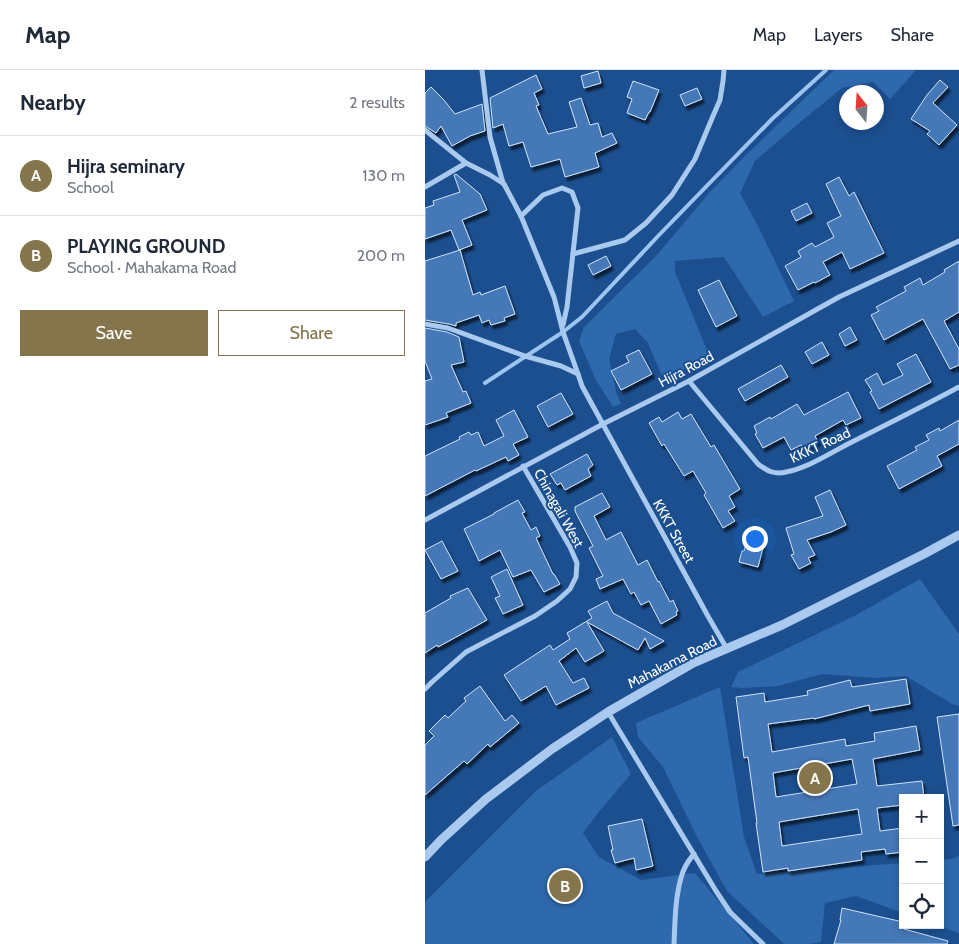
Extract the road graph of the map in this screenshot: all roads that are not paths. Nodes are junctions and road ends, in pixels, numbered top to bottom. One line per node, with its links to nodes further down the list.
1 (482, 70): 5 (street)
2 (724, 70): 9 (street)
3 (425, 130): 4 (street)
4 (465, 163): 5 (street); 6 (street)
5 (503, 184): 7 (street, KKKT Street)
6 (425, 187)
7 (521, 216): 9 (street); 11 (street, KKKT Street)
8 (959, 240): 13 (street, Hijra Road)
9 (573, 254): 11 (street)
10 (425, 323): 12 (street)
11 (562, 326): 12 (street, KKKT Street)
12 (578, 374): 15 (street, KKKT Street)
13 (689, 381): 14 (street, KKKT Road); 15 (street, Hijra Road)
14 (959, 387)
15 (603, 424): 16 (street, Hijra Road); 19 (street, KKKT Street)
16 (523, 466): 17 (street, Hijra Road); 20 (street, Chinagali West)
17 (425, 520)
18 (959, 535): 19 (street, Mahakama Road)
19 (728, 649): 21 (street, Mahakama Road)
20 (425, 690)
21 (608, 712): 22 (street); 23 (street, Mahakama Road)
22 (694, 854): 24 (street); 25 (street)
23 (425, 857)
24 (674, 944)
25 (763, 944)

